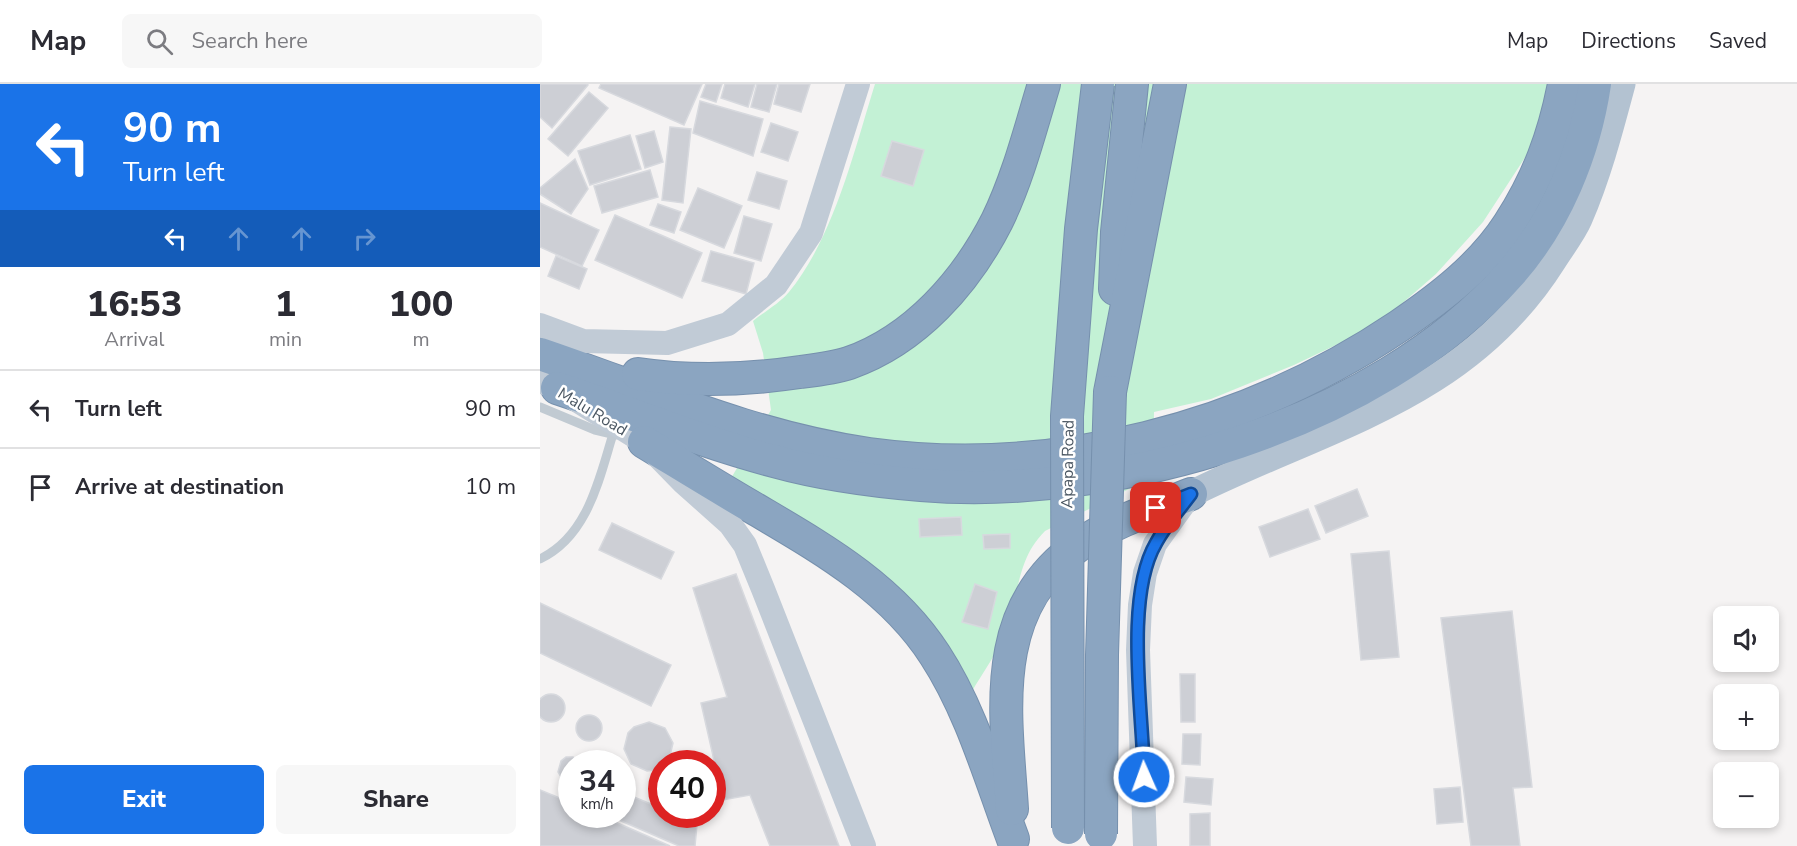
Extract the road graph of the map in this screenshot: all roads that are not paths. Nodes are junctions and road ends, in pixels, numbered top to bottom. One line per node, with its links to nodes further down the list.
1 (858, 84): 9 (street)
2 (1044, 84): 10 (highway)
3 (1098, 84): 19 (highway, Apapa Road, bridge)
4 (1132, 84): 12 (highway)
5 (1170, 84): 12 (highway)
6 (1564, 84): 10 (highway)
7 (1595, 84): 11 (highway)
8 (1622, 84): 15 (main road)
9 (540, 325)
10 (540, 353)
11 (546, 392): 13 (lane); 14 (street, Malu Road)
12 (1110, 392): 20 (highway, bridge)
13 (613, 434): 14 (lane); 16 (lane)
14 (644, 442): 17 (highway); 18 (street, Malu Road)
15 (1191, 494): 17 (highway); 21 (street)
16 (540, 559)
17 (1014, 842)
18 (864, 846)
19 (1068, 846)
20 (1101, 846)
21 (1145, 846)

